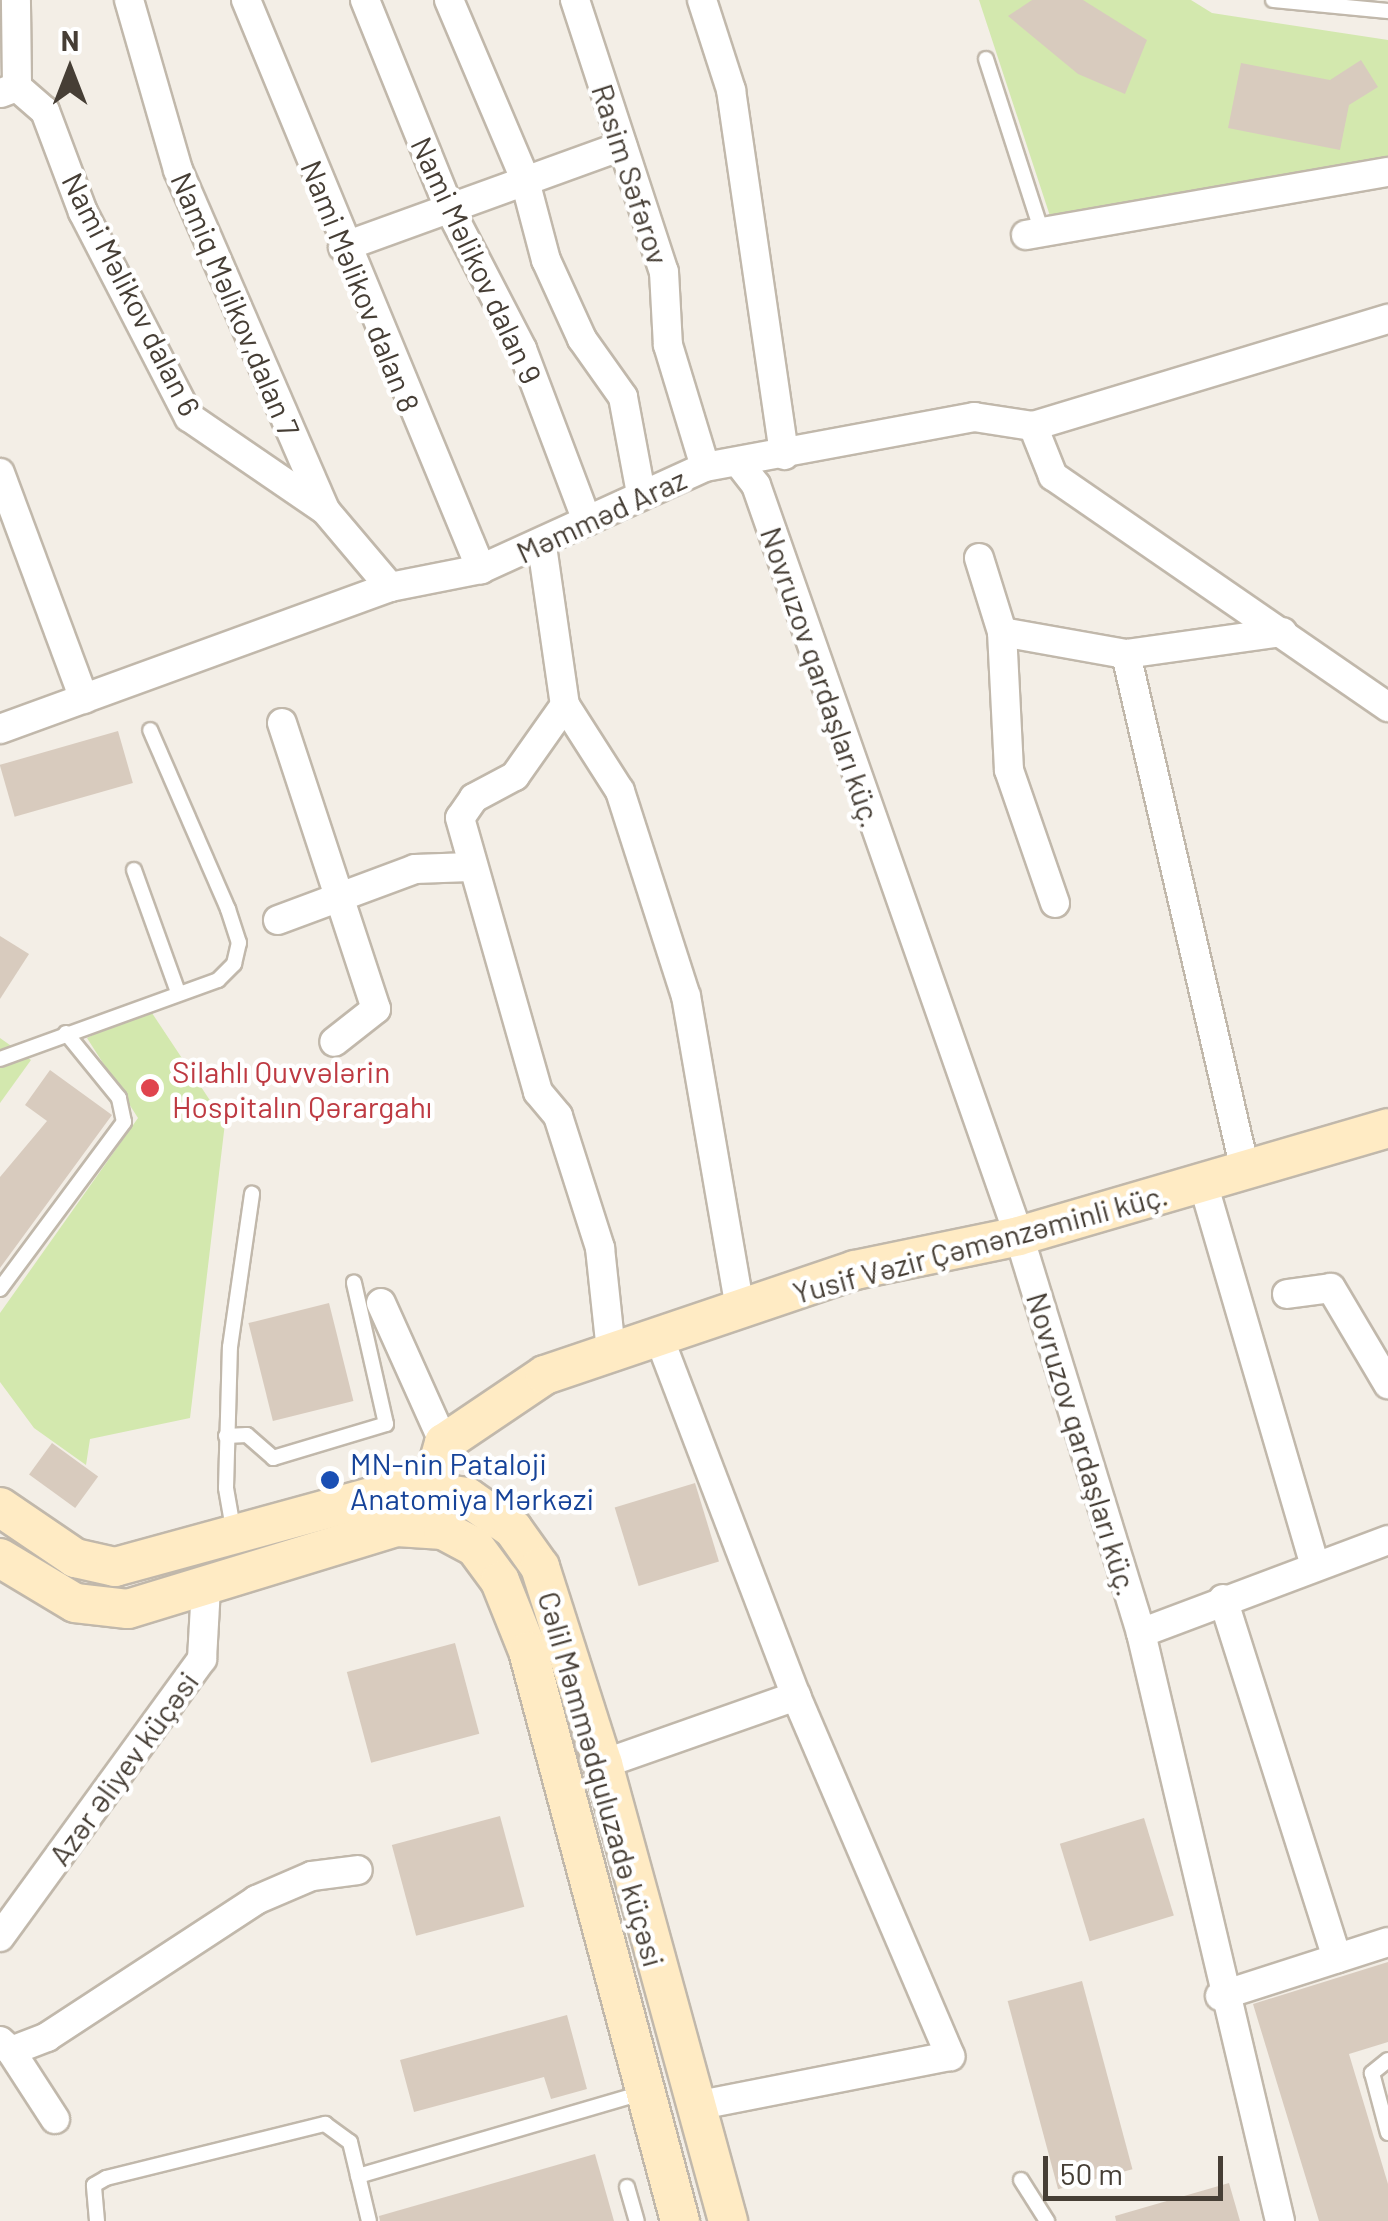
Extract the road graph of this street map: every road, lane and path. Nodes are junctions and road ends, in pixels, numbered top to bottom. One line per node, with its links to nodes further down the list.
1 (16, 0): 11 (street)
2 (128, 0): 25 (street, Namiq Məlikov,dalan 7)
3 (246, 0): 17 (street, Nami Məlikov dalan 8)
4 (365, 0): 15 (street, Nami Məlikov dalan 9)
5 (449, 0): 14 (street)
6 (575, 0): 12 (street, Rasim Səfərov)
7 (702, 0): 20 (street)
8 (1273, 0): 9 (lane)
9 (1388, 11)
10 (986, 59): 16 (lane)
11 (8, 91): 25 (street, Nami Məlikov dalan 6)
12 (622, 146): 14 (street); 22 (street, Rasim Səfərov)
13 (1388, 172): 16 (street)
14 (524, 176): 15 (street); 24 (street)
15 (449, 208): 17 (street); 26 (street, Nami Məlikov dalan 9)
16 (1034, 233)
17 (343, 247): 29 (street, Nami Məlikov dalan 8)
18 (1388, 319): 19 (street, Məmməd Araz)
19 (1032, 426): 20 (street, Məmməd Araz); 32 (street)
20 (784, 454): 21 (street, Məmməd Araz)
21 (738, 462): 22 (street, Məmməd Araz); 53 (street, Novruzov qardaşları küç.)
22 (705, 467): 24 (street, Məmməd Araz)
23 (0, 473): 34 (street)
24 (641, 493): 26 (street, Məmməd Araz)
25 (325, 510): 30 (street, Namiq Məlikov,dalan 7)
26 (586, 521): 27 (street, Məmməd Araz)
27 (542, 546): 29 (street, Məmməd Araz); 35 (street)
28 (979, 558): 31 (street)
29 (481, 569): 30 (street, Məmməd Araz)
30 (390, 587): 34 (street, Məmməd Araz)
31 (1002, 632): 33 (street); 43 (street)
32 (1282, 632): 33 (street); 36 (street)
33 (1126, 654): 50 (street)
34 (84, 700): 38 (street, Məmməd Araz)
35 (565, 705): 40 (street); 58 (street)
36 (1388, 707)
37 (282, 722): 42 (street)
38 (0, 730)
39 (150, 730): 45 (lane)
40 (470, 867): 42 (street); 60 (street)
41 (134, 870): 45 (lane)
42 (343, 897): 44 (street); 47 (street)
43 (1055, 903)
44 (278, 920)
45 (178, 992): 46 (lane)
46 (66, 1033): 48 (lane); 55 (lane)
47 (334, 1042)
48 (0, 1059)
49 (1388, 1128): 50 (main road, Yusif Vəzir Çəmənzəminli küç.)
50 (1245, 1170): 51 (main road, Yusif Vəzir Çəmənzəminli küç.)
51 (1204, 1184): 53 (main road, Yusif Vəzir Çəmənzəminli küç.); 70 (street)
52 (252, 1194): 62 (lane)
53 (1019, 1236): 58 (main road, Yusif Vəzir Çəmənzəminli küç.); 73 (street, Novruzov qardaşları küç.)
54 (354, 1283): 62 (lane)
55 (0, 1289)
56 (1288, 1294): 61 (street)
57 (381, 1303): 63 (street)
58 (740, 1308): 59 (main road, Yusif Vəzir Çəmənzəminli küç.)
59 (660, 1340): 60 (main road, Yusif Vəzir Çəmənzəminli küç.); 74 (street)
60 (610, 1352): 63 (main road, Yusif Vəzir Çəmənzəminli küç.)
61 (1388, 1384)
62 (226, 1436): 67 (lane)
63 (444, 1444): 64 (main road)
64 (426, 1487): 66 (main road); 67 (main road); 75 (main road, Cəlil Məmmədquluzadə küçəsi)
65 (0, 1507): 67 (main road)
66 (424, 1525): 71 (main road); 78 (main road, Cəlil Məmmədquluzadə küçəsi)
67 (234, 1535)
68 (1388, 1540): 70 (street)
69 (0, 1558): 71 (main road)
70 (1314, 1562): 72 (street)
71 (206, 1587): 79 (street, Azər Əliyev küçəsi)
72 (1223, 1599): 73 (street); 81 (street)
73 (1141, 1634): 82 (street, Novruzov qardaşları küç.)
74 (796, 1696): 75 (street); 86 (street)
75 (603, 1764): 77 (main road, Cəlil Məmmədquluzadə küçəsi)
76 (358, 1870): 83 (street)
77 (641, 1907): 78 (main road); 86 (main road, Cəlil Məmmədquluzadə küçəsi)
78 (600, 1918): 85 (main road, Cəlil Məmmədquluzadə küçəsi)
79 (0, 1937)
80 (1388, 1942): 81 (street)
81 (1337, 1958): 82 (street)
82 (1220, 1996): 98 (street, Novruzov qardaşları küç.)
83 (6, 2046): 87 (street)
84 (1388, 2060): 88 (lane)
85 (645, 2092): 89 (lane); 95 (main road, Cəlil Məmmədquluzadə küçəsi)
86 (695, 2106): 96 (main road, Cəlil Məmmədquluzadə küçəsi)
87 (55, 2119)
88 (1388, 2133)
89 (358, 2176): 92 (lane); 93 (lane)
90 (1021, 2180): 97 (lane)
91 (627, 2188): 94 (lane)
92 (97, 2221)
93 (369, 2221)
94 (637, 2221)
95 (680, 2221)
96 (728, 2221)
97 (1048, 2221)
98 (1280, 2221)

